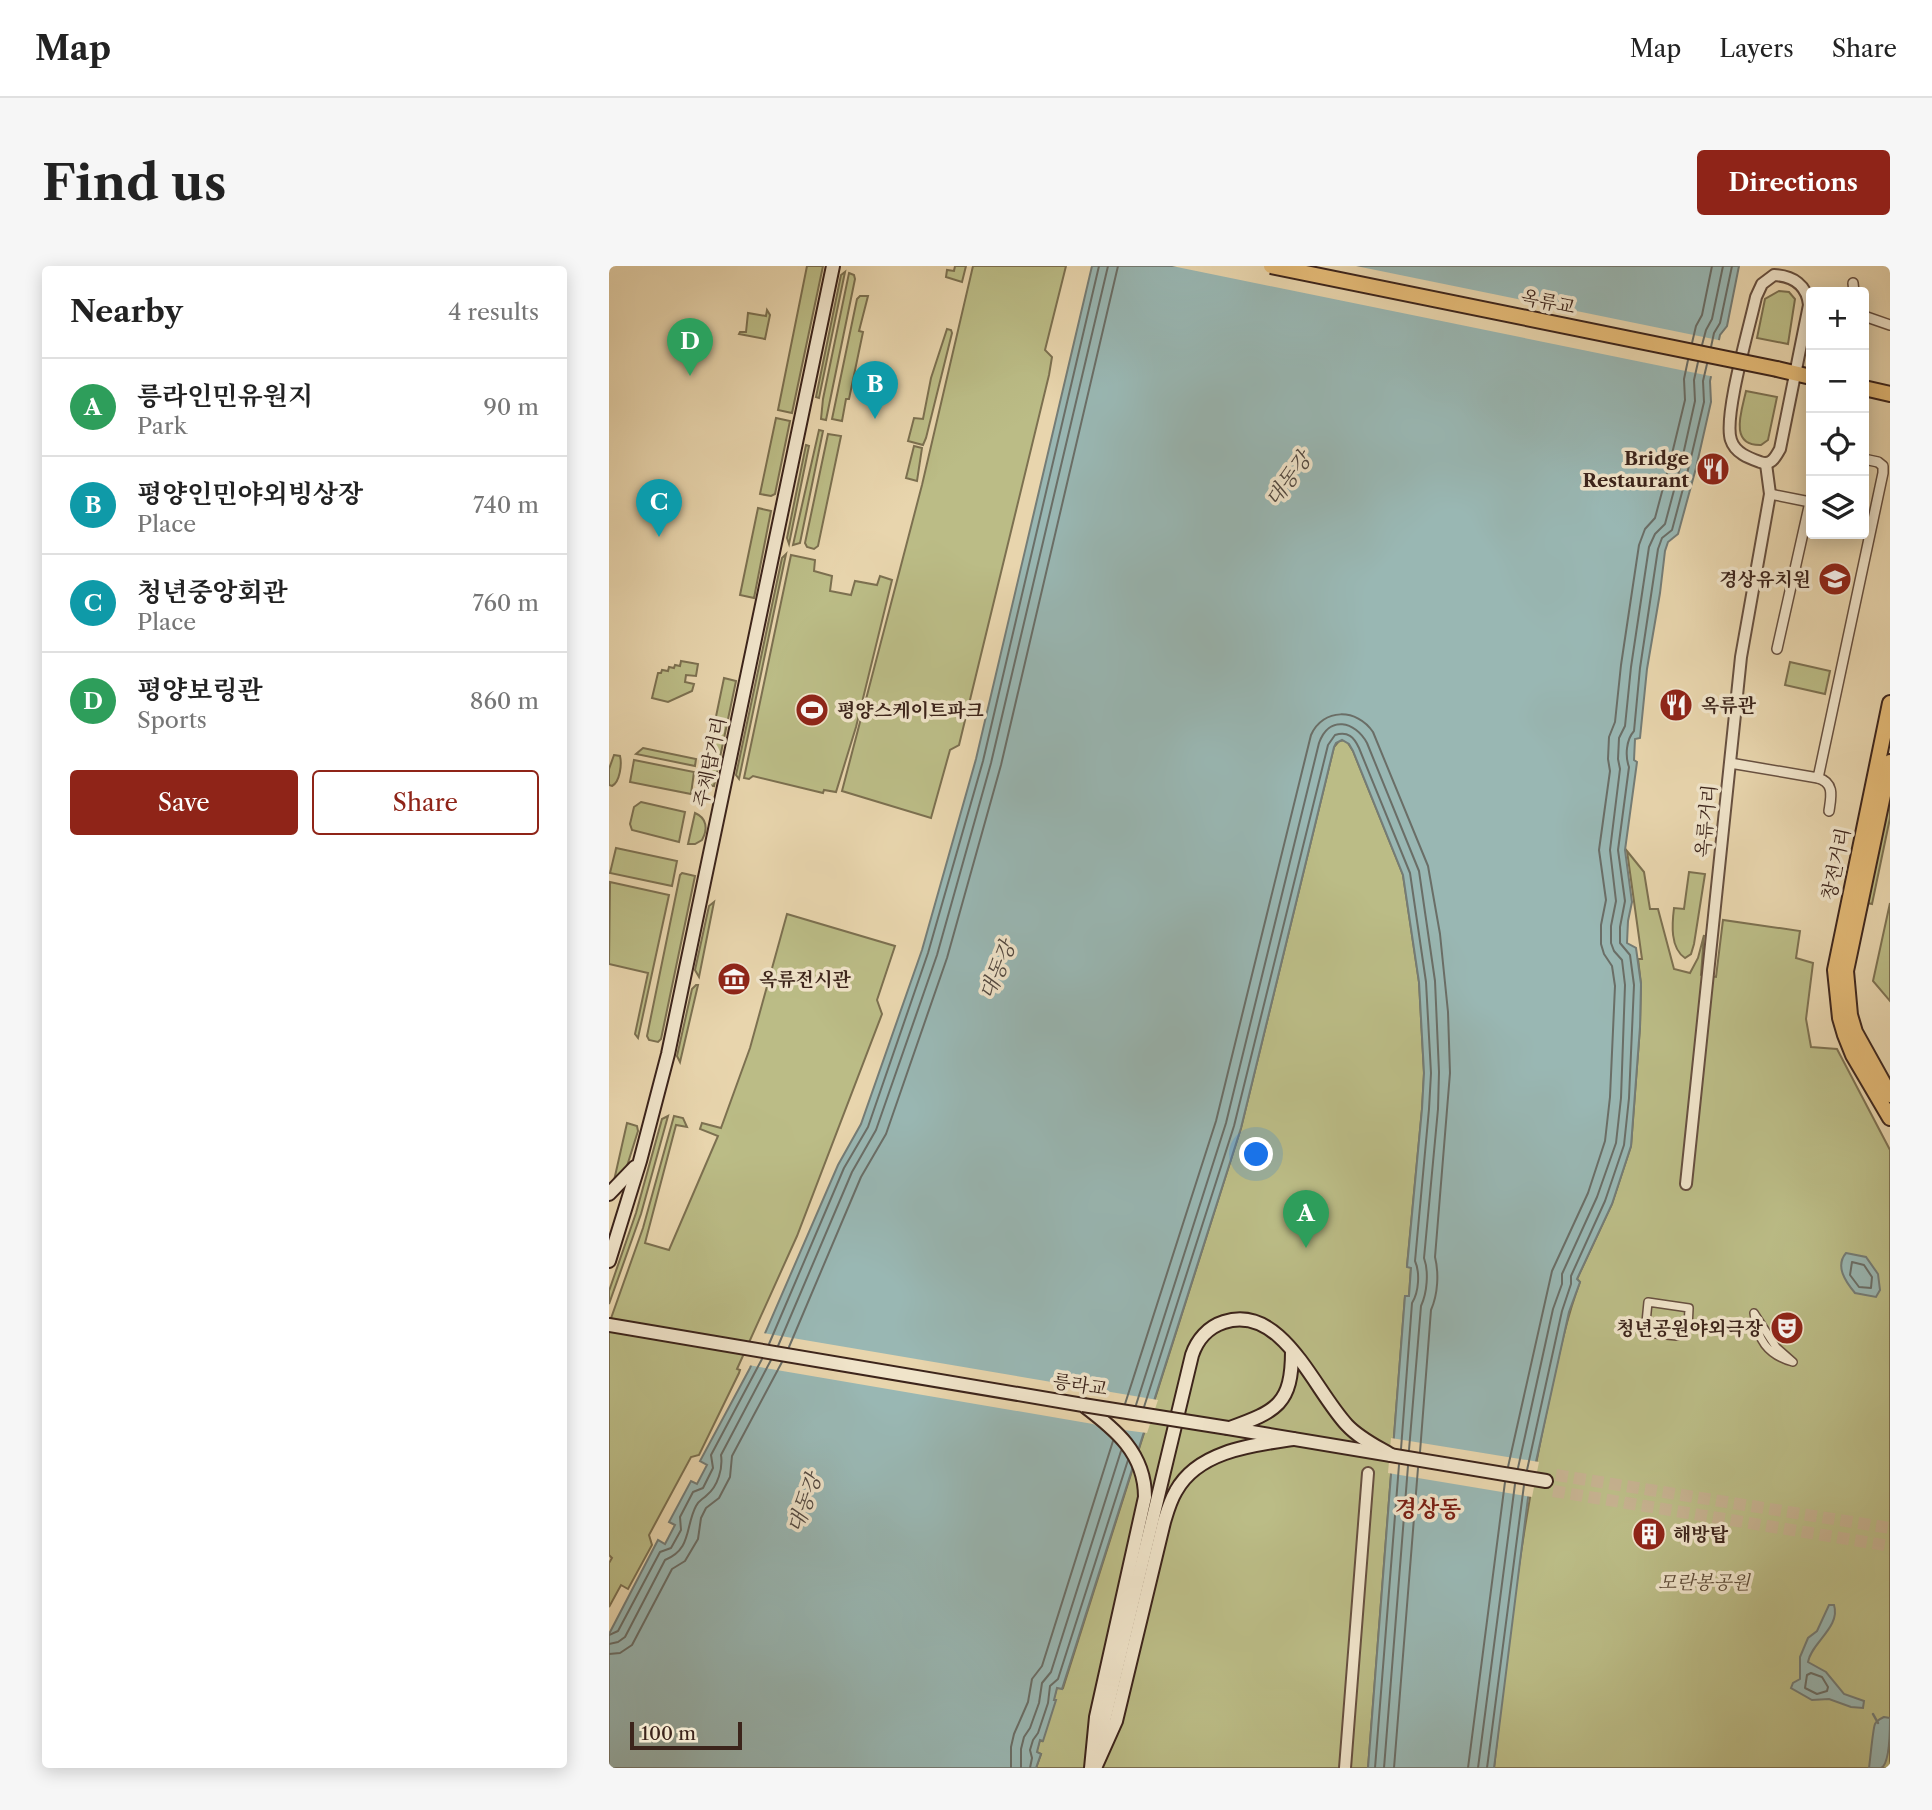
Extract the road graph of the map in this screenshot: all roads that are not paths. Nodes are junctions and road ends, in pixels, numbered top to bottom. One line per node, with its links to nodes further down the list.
1 (832, 266): 23 (main road, 주체탑거리)
2 (1271, 266): 6 (main road, 옥류교, bridge)
3 (1781, 271): 6 (street); 11 (street)
4 (1869, 318): 5 (street)
5 (1890, 324)
6 (1796, 374): 7 (main road, 옥류교); 11 (street)
7 (1806, 376)
8 (1869, 389): 9 (main road)
9 (1890, 394)
10 (1869, 460): 19 (street)
11 (1766, 464): 12 (street, 옥류거리)
12 (1770, 494): 13 (street); 18 (street, 옥류거리)
13 (1806, 499)
14 (1806, 522): 15 (street)
15 (1777, 649)
16 (1890, 702): 22 (main road, 창전거리)
17 (1890, 762): 21 (main road, 창전거리)
18 (1730, 764): 19 (street); 24 (street, 옥류거리)
19 (1818, 778): 20 (street)
20 (1829, 811)
21 (1890, 1096)
22 (1890, 1118)
23 (640, 1161): 25 (main road); 27 (main road, 주체탑거리)
24 (1686, 1184)
25 (609, 1194)
26 (609, 1200): 27 (main road)
27 (624, 1213): 28 (main road, 주체탑거리)
28 (609, 1261)
29 (609, 1325): 33 (main road, 릉라교)
30 (1688, 1329): 30 (street)
31 (1291, 1351): 34 (main road); 36 (main road); 39 (main road)
32 (1793, 1362): 32 (street)
33 (1083, 1405): 34 (main road, 릉라교, bridge); 39 (main road)
34 (1228, 1428): 35 (main road, 릉라교)
35 (1293, 1439): 36 (main road, 릉라교); 39 (main road)
36 (1391, 1455): 38 (main road, 릉라교)
37 (1368, 1474): 40 (street)
38 (1552, 1483)
39 (1093, 1768)
40 (1345, 1768)

